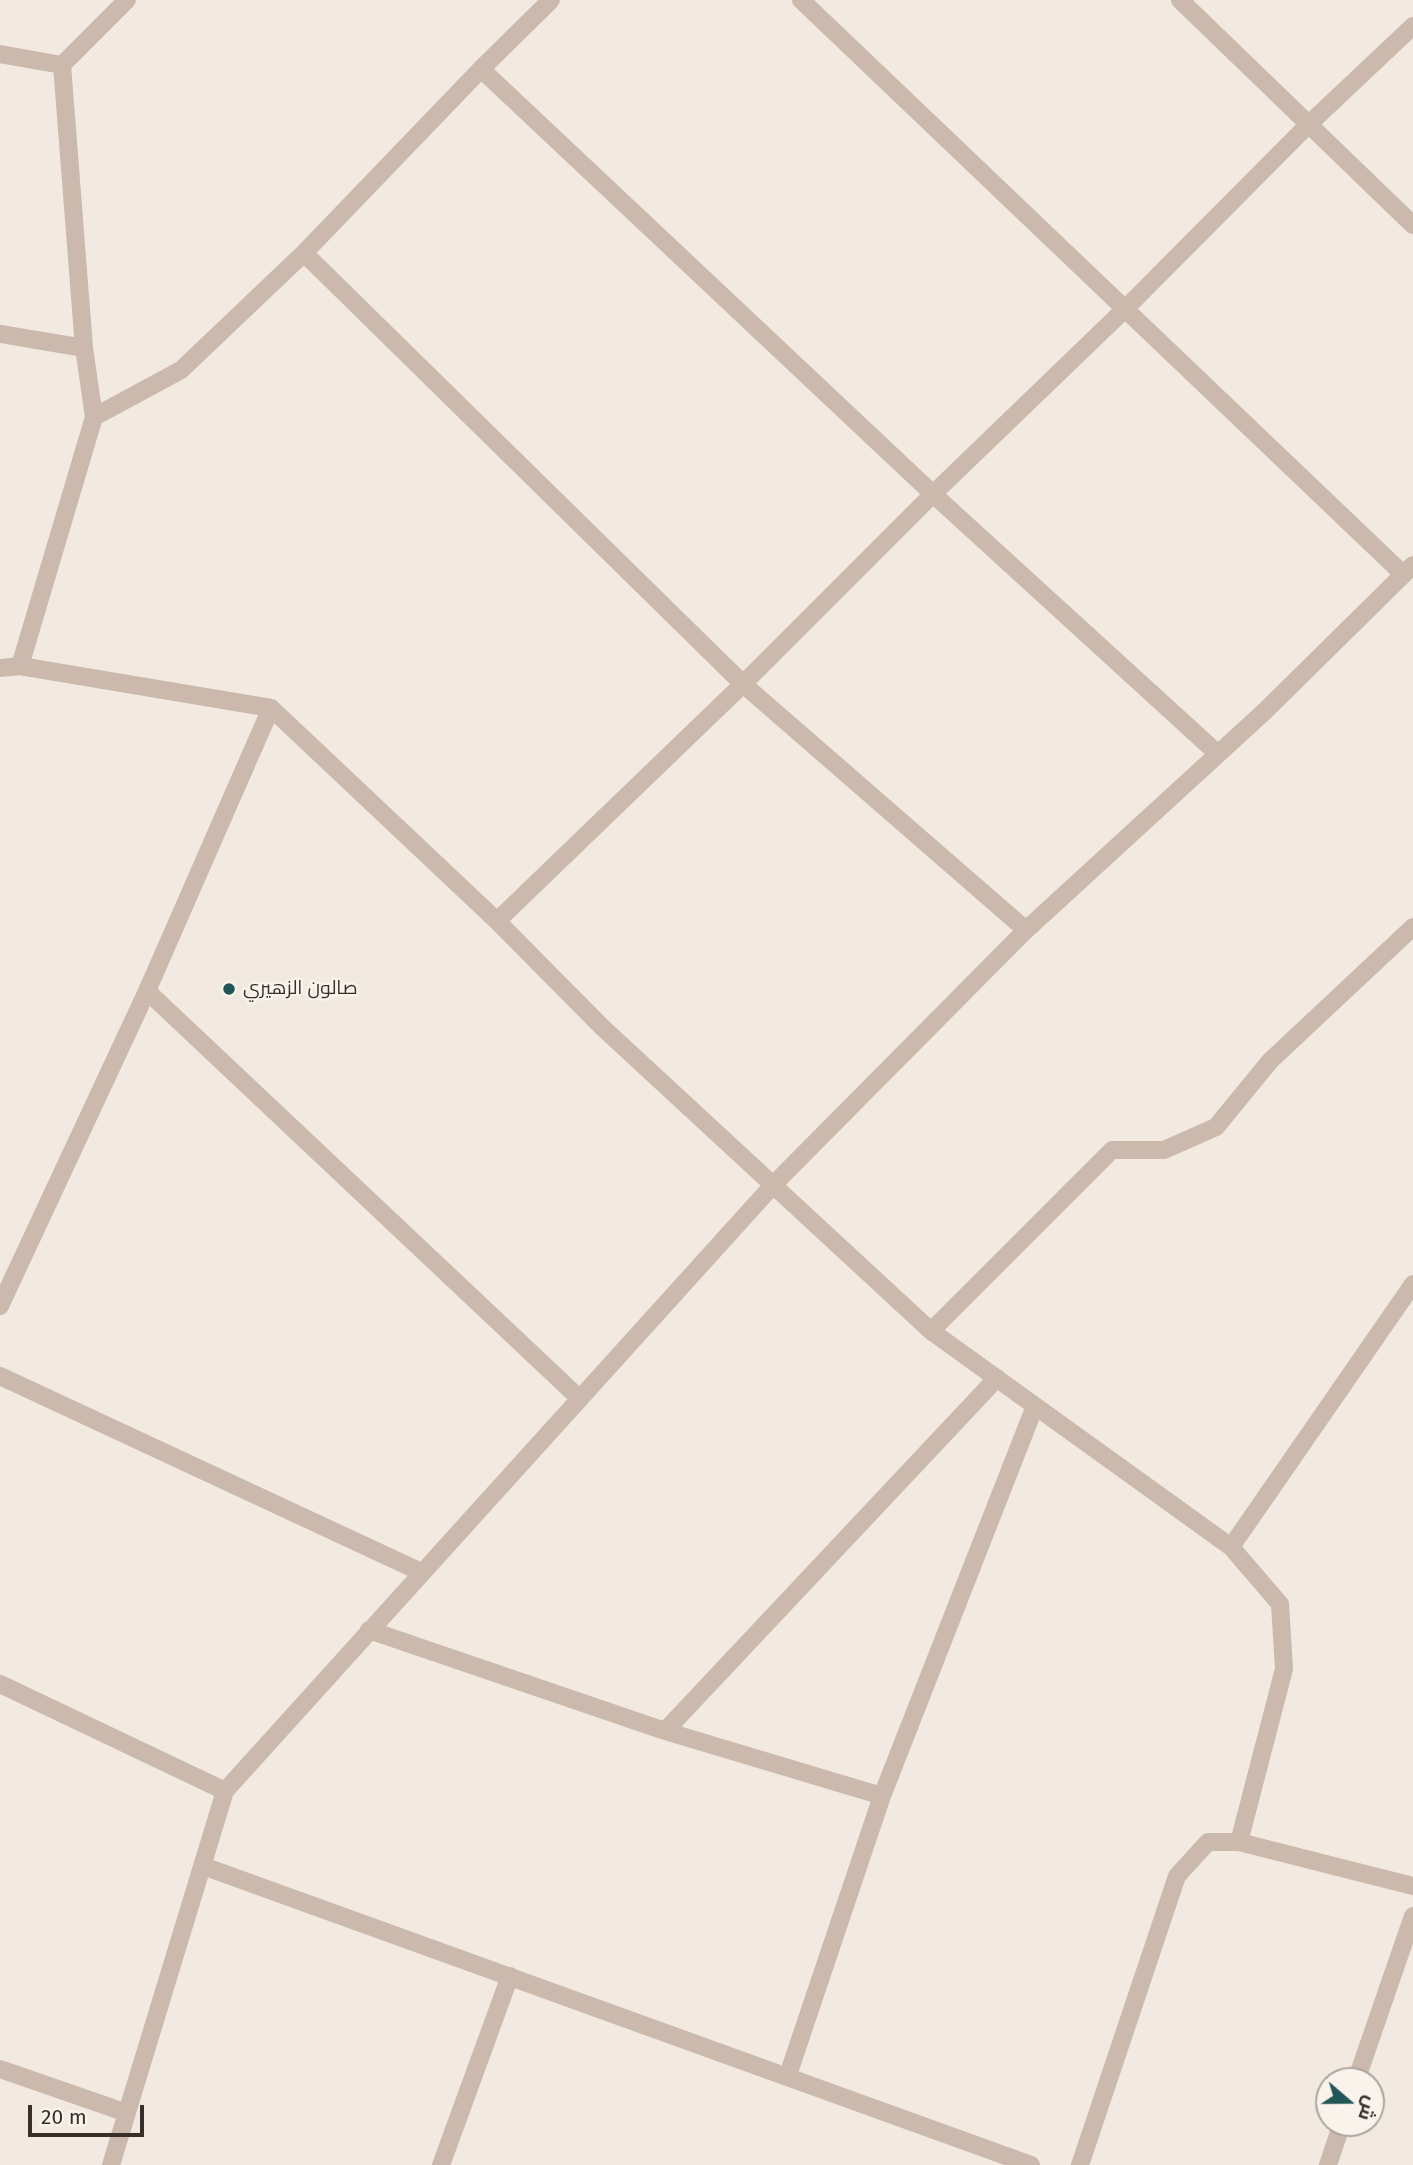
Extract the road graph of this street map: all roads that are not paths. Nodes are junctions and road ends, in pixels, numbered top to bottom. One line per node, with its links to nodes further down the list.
1 (127, 0): 7 (street)
2 (551, 0): 8 (street)
3 (801, 0): 12 (street)
4 (1180, 0): 9 (street)
5 (1413, 26): 9 (street)
6 (0, 54): 7 (street)
7 (62, 65): 14 (street)
8 (481, 69): 11 (street); 16 (street)
9 (1307, 125): 10 (street); 12 (street)
10 (1413, 225)
11 (304, 253): 15 (street); 20 (street)
12 (1126, 308): 16 (street); 17 (street)
13 (0, 334): 14 (street)
14 (84, 348): 15 (street)
15 (94, 417): 18 (street)
16 (933, 494): 20 (street); 22 (street)
17 (1408, 569): 22 (street)
18 (20, 666): 19 (street); 21 (street)
19 (0, 668)
20 (743, 684): 23 (street); 25 (street)
21 (271, 708): 23 (street); 26 (street)
22 (1218, 754): 25 (street)
23 (497, 921): 27 (street)
24 (1413, 928): 30 (street)
25 (1026, 930): 27 (street)
26 (147, 991): 29 (street); 33 (street)
27 (774, 1184): 30 (street); 33 (street)
28 (1413, 1284): 35 (street)
29 (0, 1306)
30 (931, 1331): 32 (street)
31 (0, 1376): 36 (street)
32 (996, 1378): 34 (street); 39 (street)
33 (579, 1398): 36 (street)
34 (1035, 1406): 35 (street); 41 (street)
35 (1231, 1547): 42 (street)
36 (421, 1572): 37 (street)
37 (369, 1630): 39 (street); 40 (street)
38 (0, 1684): 40 (street)
39 (665, 1731): 41 (street)
40 (225, 1791): 43 (street)
41 (882, 1797): 49 (street)
42 (1239, 1842): 44 (street); 55 (street)
43 (202, 1866): 46 (street); 50 (street)
44 (1413, 1886)
45 (1413, 1916): 47 (street)
46 (510, 1976): 49 (street); 53 (street)
47 (1361, 2067)
48 (0, 2069): 50 (street)
49 (788, 2075): 54 (street)
50 (127, 2113): 52 (street)
51 (1337, 2137): 56 (street)
52 (111, 2165)
53 (441, 2165)
54 (1031, 2165)
55 (1080, 2165)
56 (1328, 2165)

